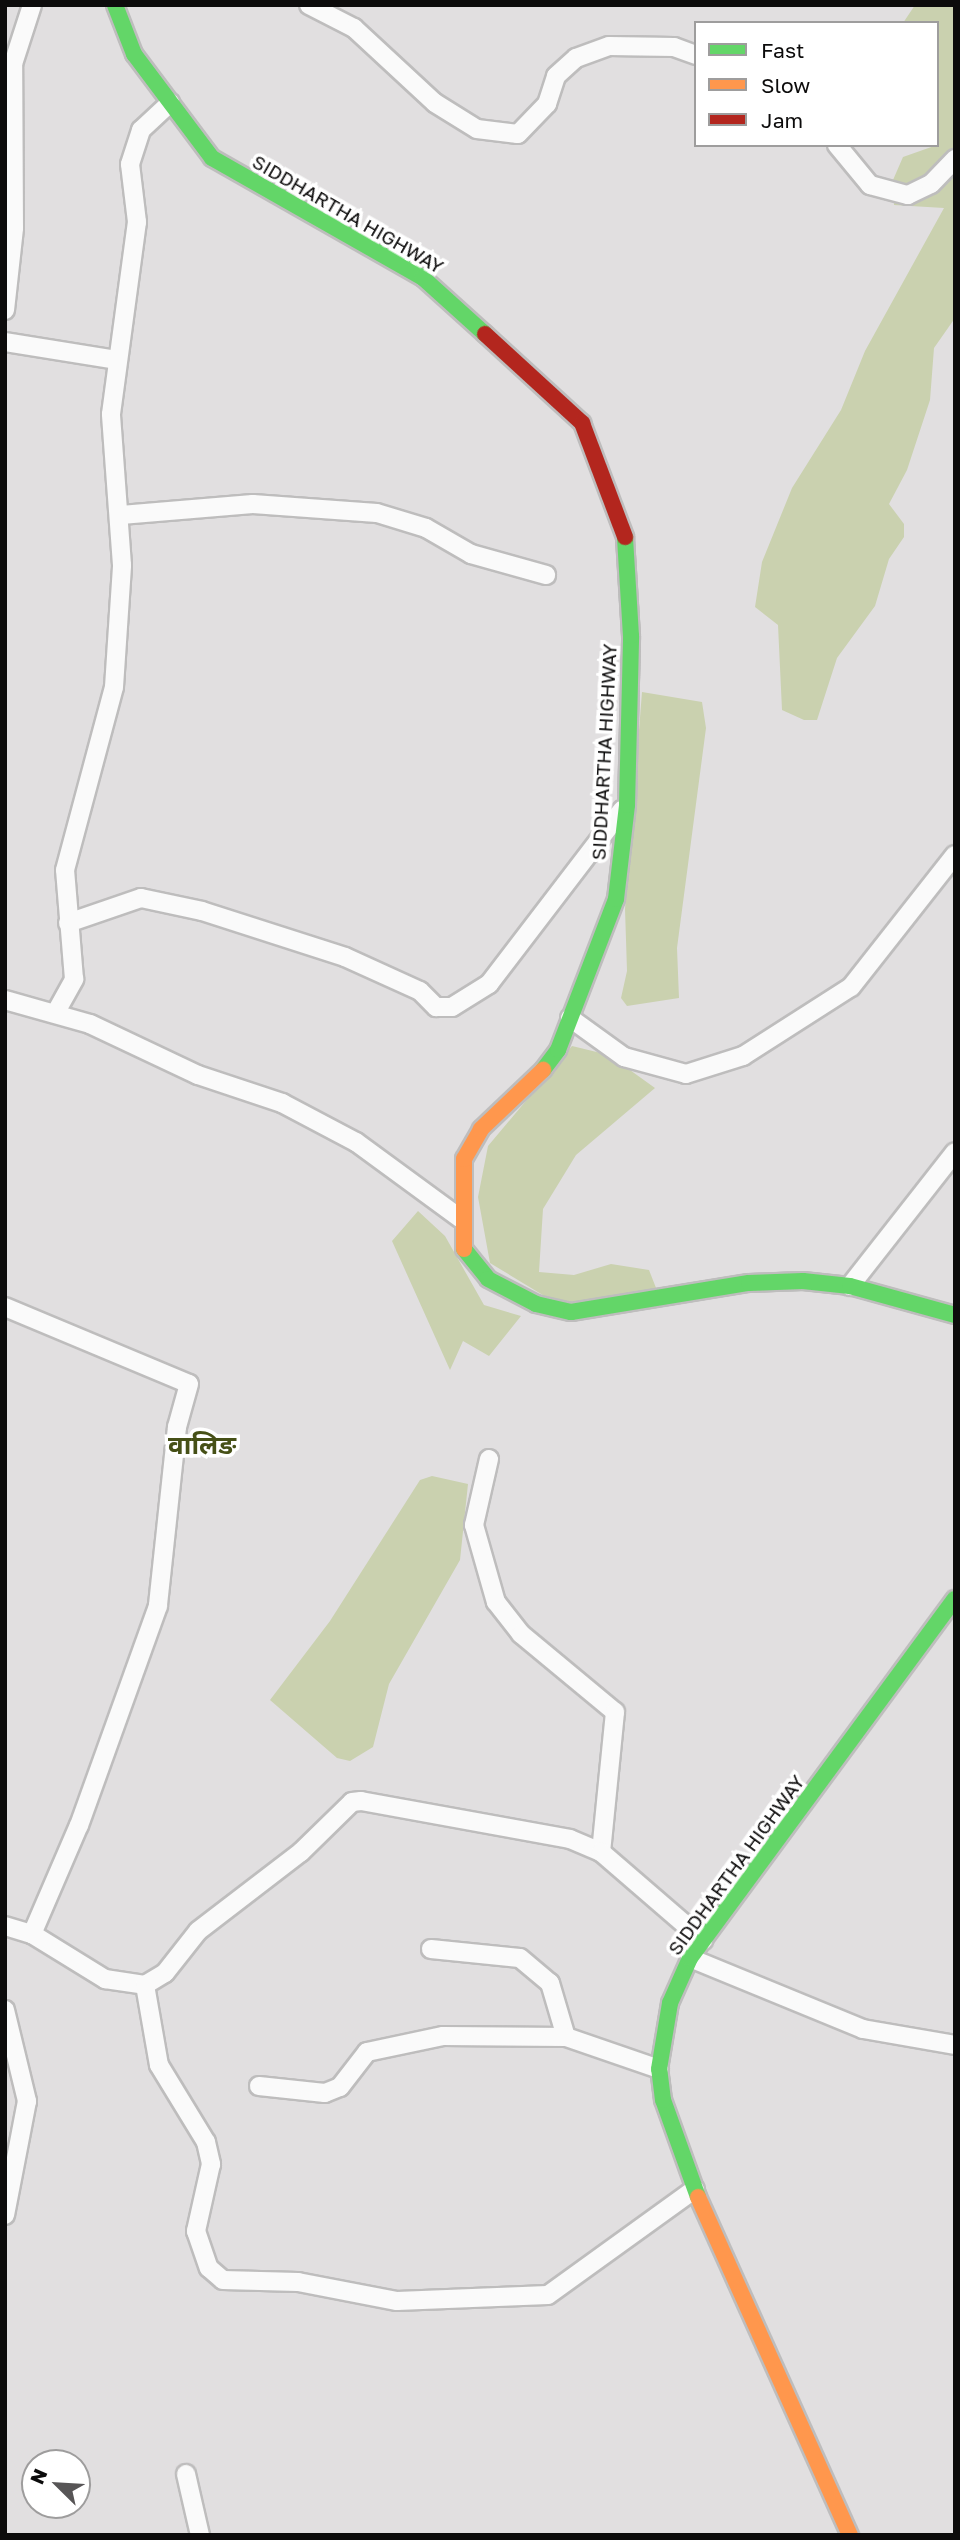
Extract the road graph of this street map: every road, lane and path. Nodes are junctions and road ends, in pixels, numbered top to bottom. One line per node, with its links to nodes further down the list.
1 (32, 5): 5 (street)
2 (115, 5): 6 (highway, SIDDHARTHA HIGHWAY)
3 (309, 5): 4 (street)
4 (694, 54)
5 (9, 64): 9 (street)
6 (170, 103): 11 (street); 14 (highway, SIDDHARTHA HIGHWAY)
7 (839, 147): 8 (street)
8 (955, 159)
9 (5, 310)
10 (5, 342): 11 (street)
11 (117, 360): 12 (street)
12 (121, 515): 13 (street); 16 (street)
13 (547, 575)
14 (626, 805): 16 (street); 19 (highway, SIDDHARTHA HIGHWAY)
15 (955, 855): 19 (street)
16 (68, 923): 18 (street)
17 (5, 1000): 18 (street)
18 (56, 1012): 21 (street)
19 (570, 1018): 21 (highway, SIDDHARTHA HIGHWAY)
20 (955, 1152): 22 (street)
21 (460, 1218): 22 (highway, SIDDHARTHA HIGHWAY)
22 (850, 1286): 24 (highway, SIDDHARTHA HIGHWAY)
23 (5, 1307): 29 (street)
24 (955, 1315)
25 (489, 1459): 27 (street)
26 (955, 1599): 30 (highway, SIDDHARTHA HIGHWAY)
27 (601, 1852): 30 (street); 33 (street)
28 (5, 1926): 29 (street)
29 (32, 1934): 33 (street)
30 (703, 1940): 32 (highway, SIDDHARTHA HIGHWAY)
31 (431, 1949): 35 (street)
32 (690, 1958): 36 (street); 37 (highway, SIDDHARTHA HIGHWAY)
33 (145, 1985): 42 (street)
34 (5, 2010): 38 (street)
35 (566, 2037): 37 (street); 39 (street)
36 (955, 2045)
37 (659, 2069): 42 (highway, SIDDHARTHA HIGHWAY)
38 (13, 2074): 40 (street)
39 (259, 2086)
40 (26, 2123): 41 (street); 43 (street)
41 (5, 2141)
42 (695, 2189): 46 (highway, SIDDHARTHA HIGHWAY)
43 (5, 2215)
44 (186, 2474): 45 (street)
45 (200, 2535)
46 (850, 2535)

